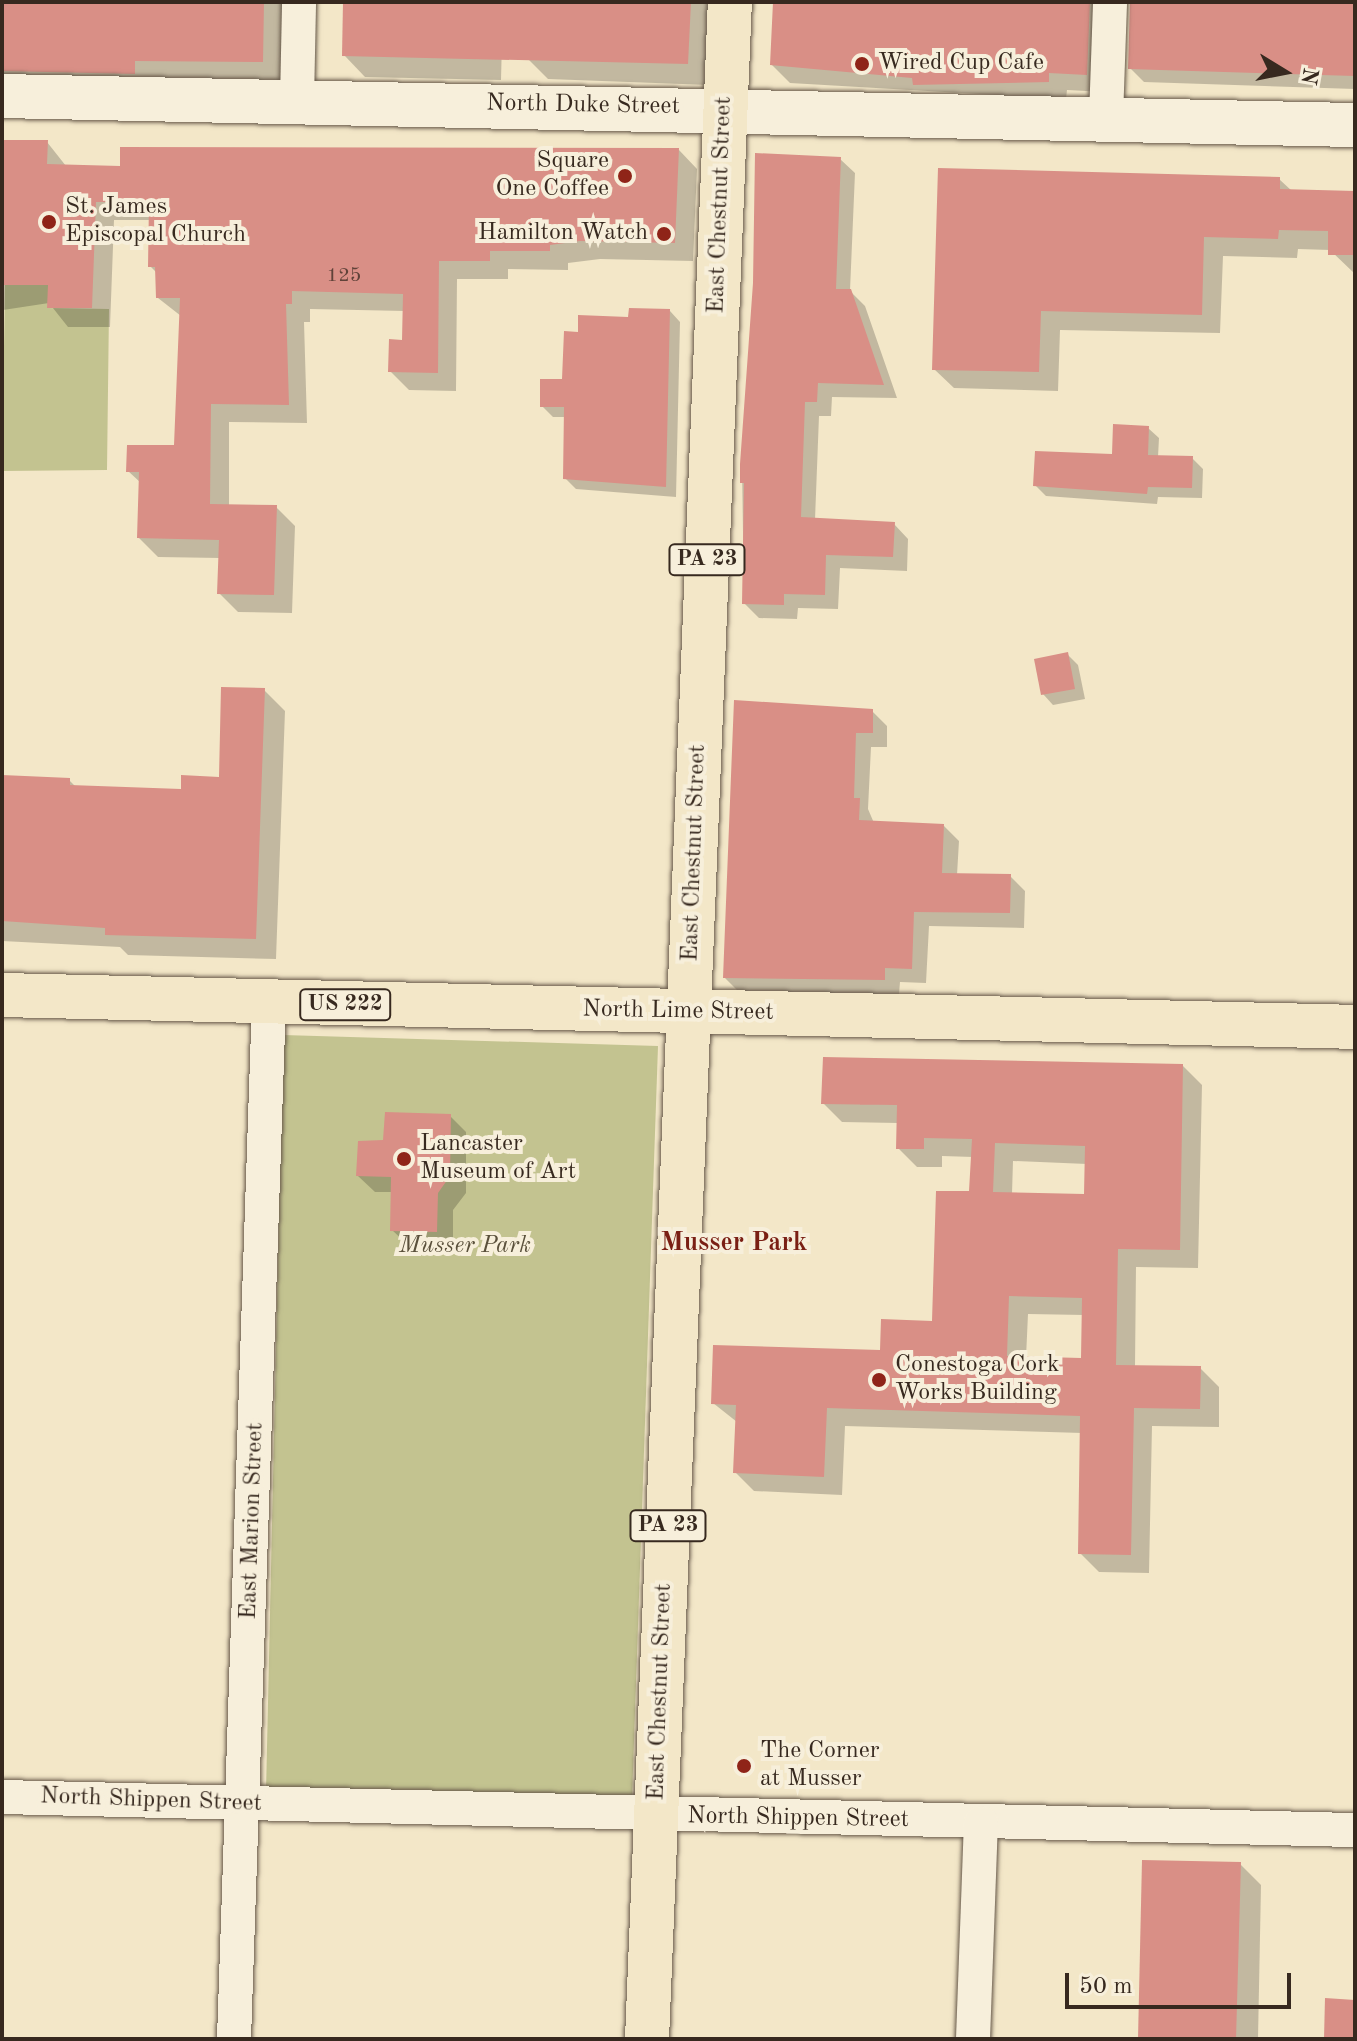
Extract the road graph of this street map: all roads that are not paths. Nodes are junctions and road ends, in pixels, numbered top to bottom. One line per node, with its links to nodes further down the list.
1 (299, 2): 5 (street)
2 (730, 2): 6 (main road, East Chestnut Street / PA 23)
3 (1110, 2): 7 (street)
4 (2, 96): 5 (main road, North Duke Street)
5 (297, 101): 6 (main road, North Duke Street)
6 (725, 109): 7 (main road, North Duke Street); 11 (main road, East Chestnut Street / PA 23)
7 (1106, 118): 8 (main road, North Duke Street)
8 (1355, 125)
9 (2, 995): 10 (main road, North Lime Street / US 222)
10 (269, 1003): 11 (main road, North Lime Street / US 222); 14 (street, East Marion Street)
11 (689, 1012): 12 (main road, North Lime Street / US 222); 15 (main road, East Chestnut Street / PA 23)
12 (1355, 1027)
13 (2, 1797): 14 (street, North Shippen Street)
14 (245, 1804): 15 (street, North Shippen Street); 18 (street, East Marion Street)
15 (656, 1816): 16 (street, North Shippen Street); 19 (main road, East Chestnut Street / PA 23)
16 (981, 1823): 17 (street, North Shippen Street); 20 (street)
17 (1355, 1830)
18 (234, 2039)
19 (647, 2039)
20 (973, 2039)

